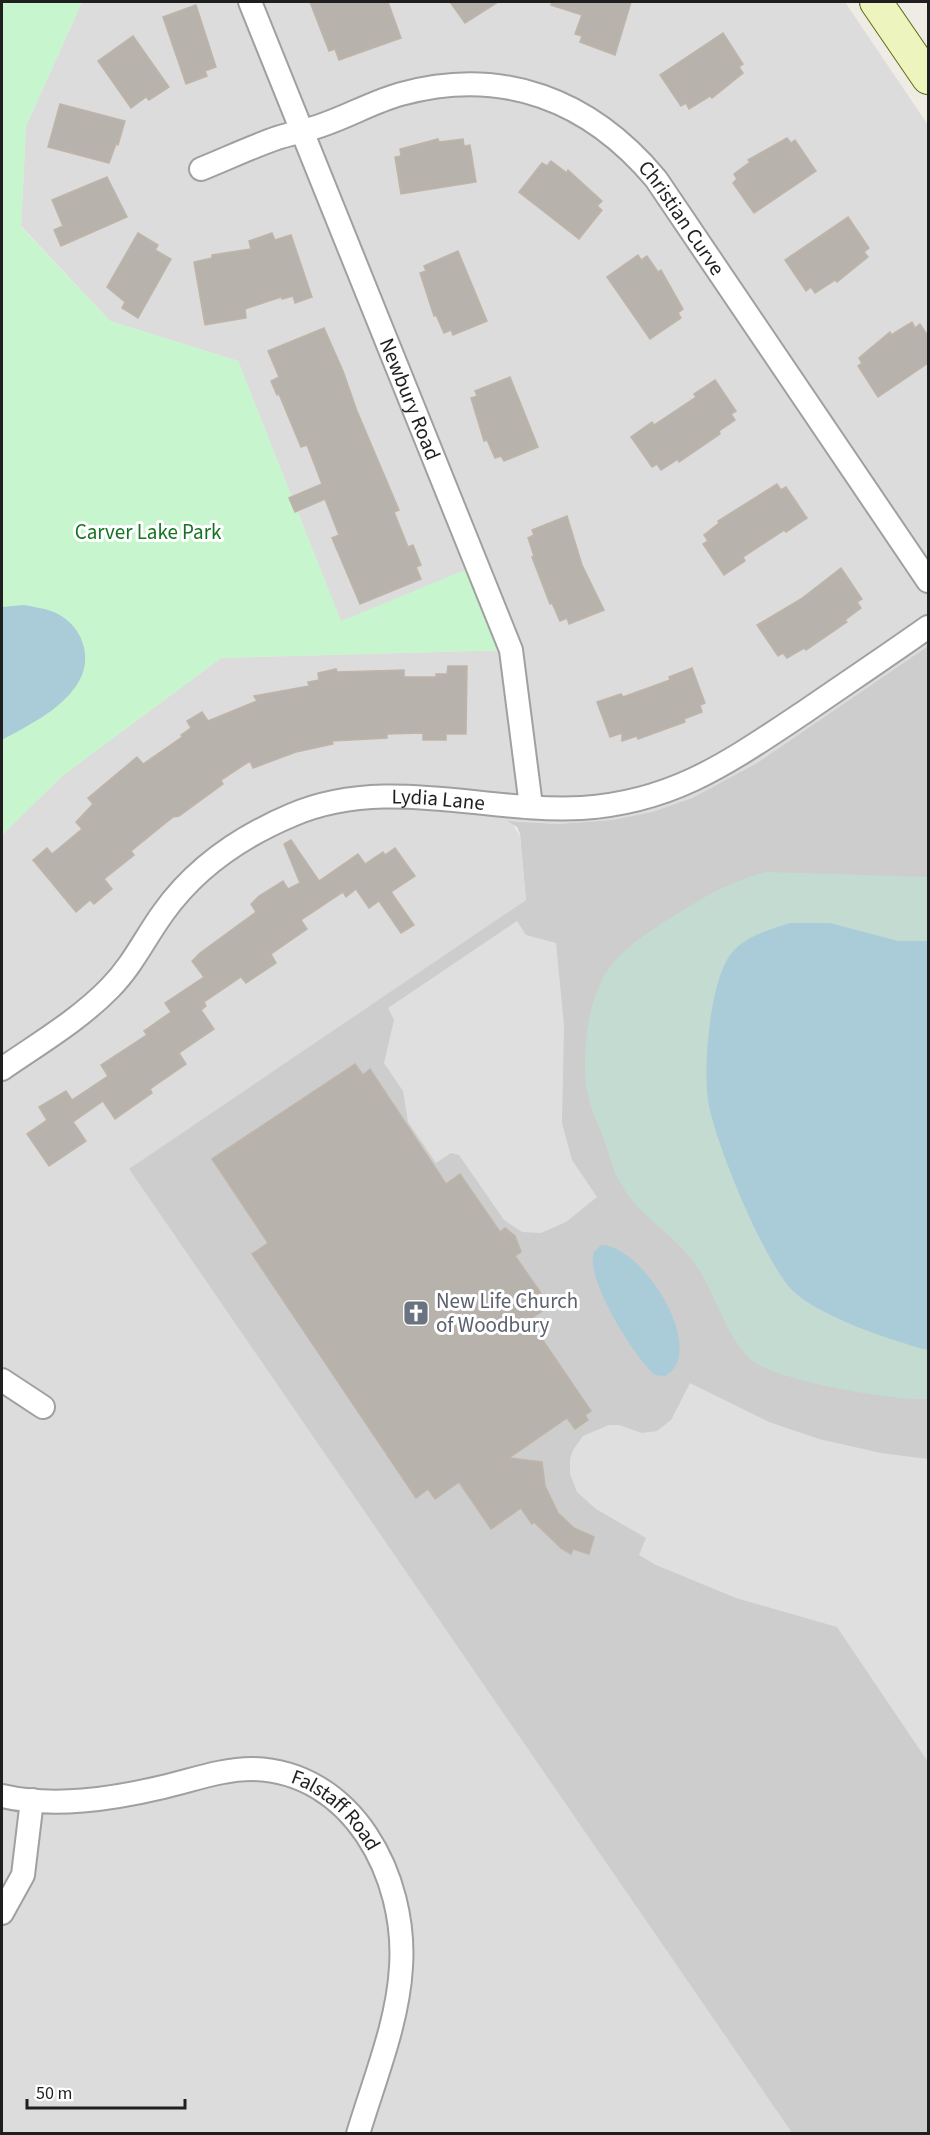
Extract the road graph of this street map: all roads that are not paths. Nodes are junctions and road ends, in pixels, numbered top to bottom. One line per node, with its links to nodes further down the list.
1 (250, 2): 4 (street, Newbury Road)
2 (876, 2): 3 (main road)
3 (928, 78)
4 (301, 131): 5 (street, Christian Curve); 6 (street, Christian Curve); 8 (street, Newbury Road)
5 (201, 169)
6 (928, 581)
7 (928, 627): 8 (street, Lydia Lane)
8 (531, 806): 9 (street, Lydia Lane)
9 (2, 1069)
10 (2, 1380): 11 (street)
11 (43, 1407)
12 (2, 1796): 13 (street, Falstaff Road)
13 (32, 1800): 14 (street); 15 (street, Falstaff Road)
14 (2, 1912)
15 (358, 2133)

